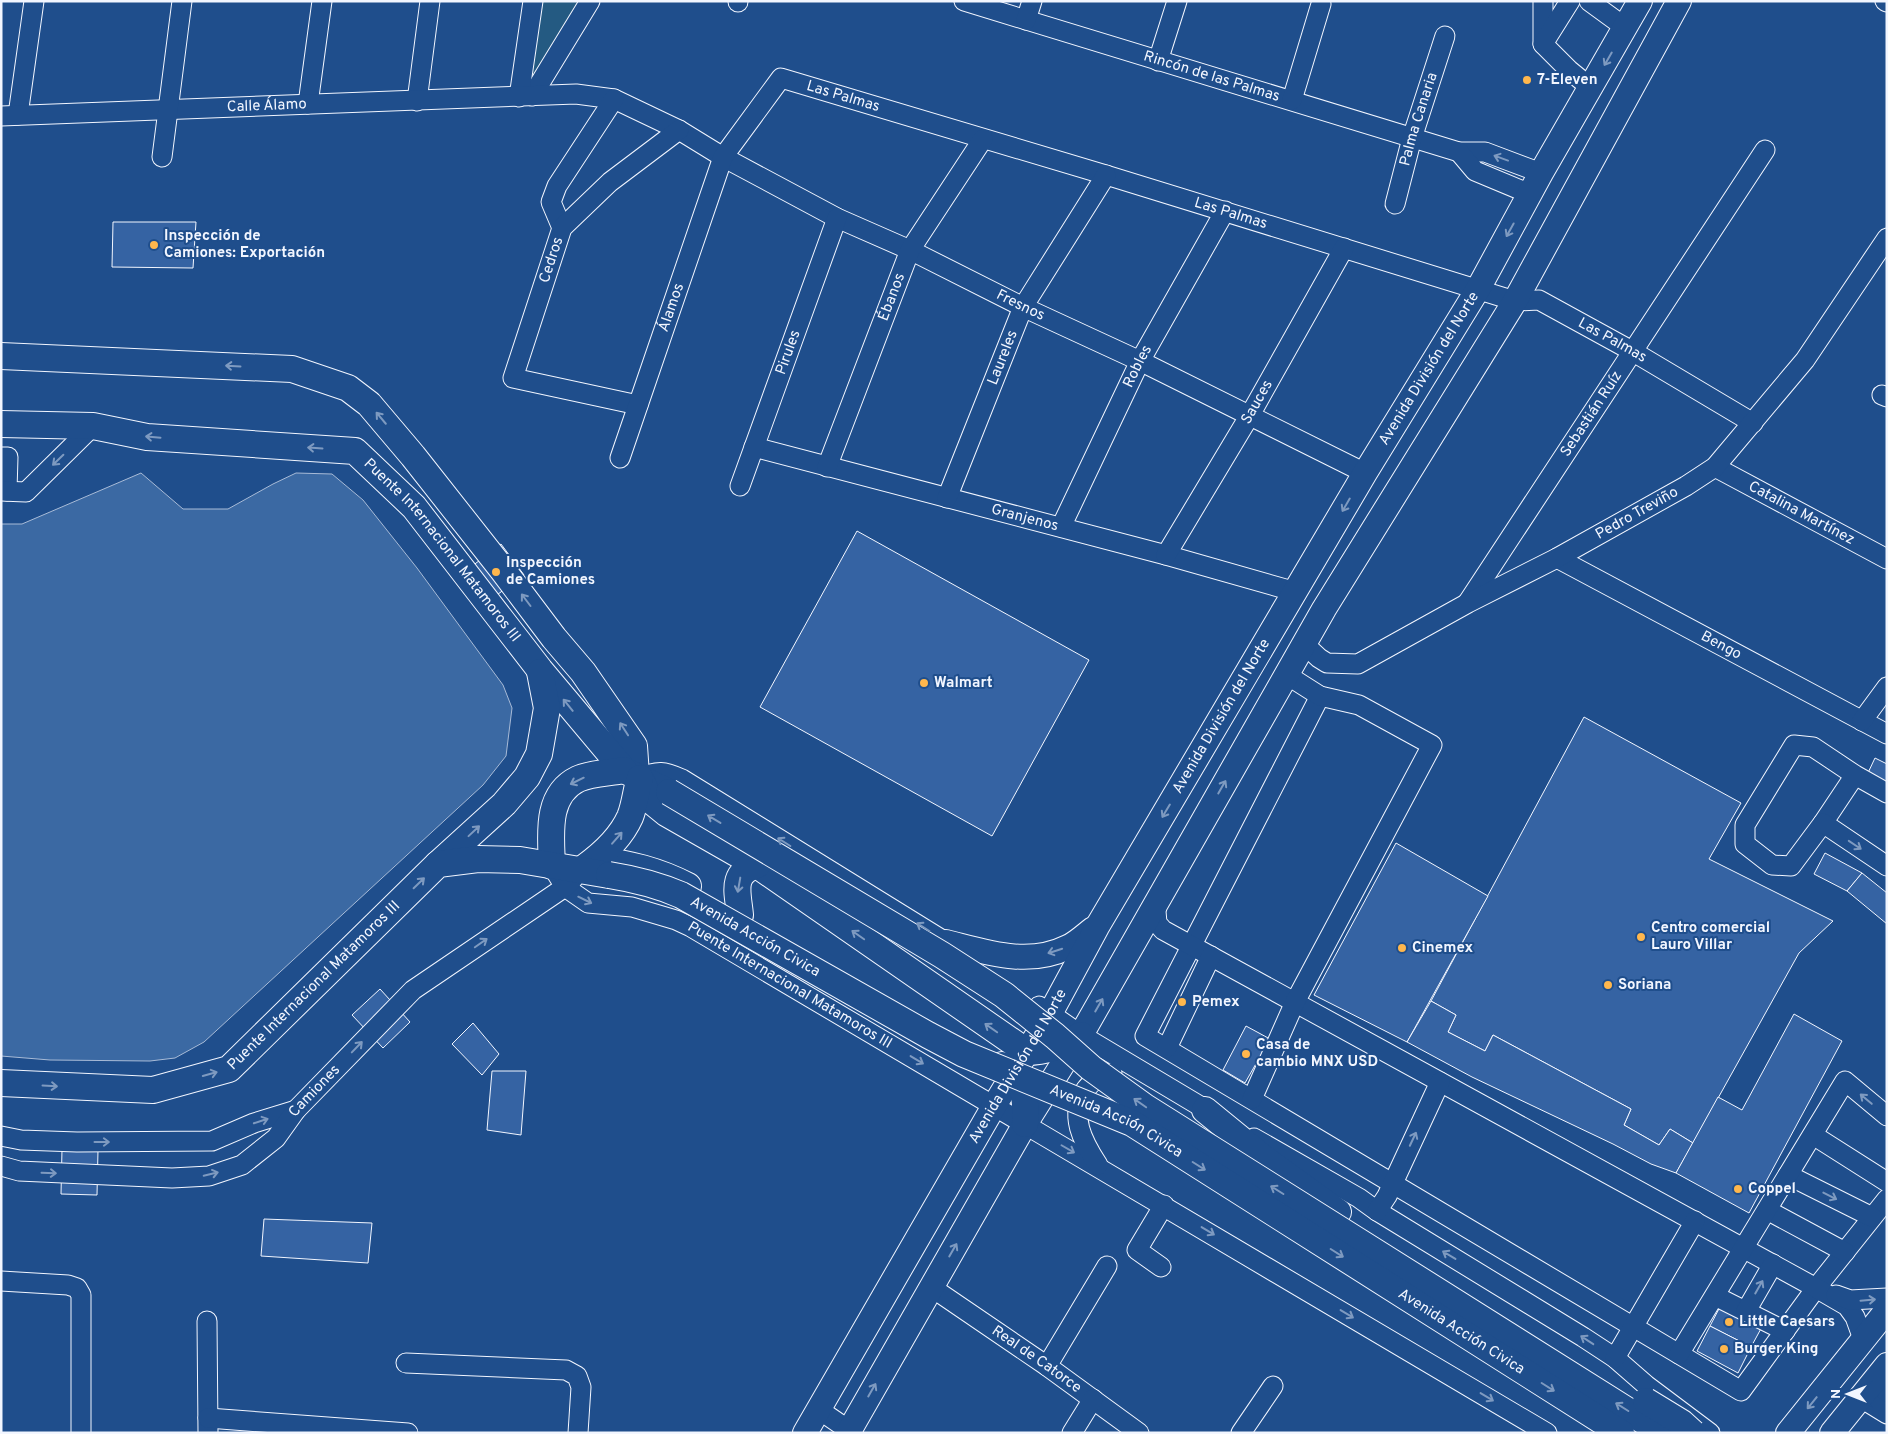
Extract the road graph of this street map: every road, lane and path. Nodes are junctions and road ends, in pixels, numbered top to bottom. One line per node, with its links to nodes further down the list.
1 (34, 1): 28 (street)
2 (182, 1): 27 (street)
3 (322, 1): 26 (street)
4 (430, 1): 24 (street)
5 (533, 1): 22 (street)
6 (590, 1): 22 (street)
7 (964, 1): 16 (street, Rincón de las Palmas)
8 (1032, 1): 16 (street)
9 (1177, 1): 20 (street)
10 (1543, 1): 19 (street)
11 (1570, 1): 19 (street)
12 (1589, 1): 17 (street)
13 (1640, 1): 17 (main road, Avenida División del Norte)
14 (1679, 1): 47 (main road)
15 (1321, 4): 25 (street)
16 (1026, 20): 20 (street, Rincón de las Palmas)
17 (1626, 28): 21 (main road, Avenida División del Norte, one-way to 21)
18 (1445, 36): 30 (street, Palma Canaria)
19 (1543, 44): 21 (street)
20 (1158, 61): 25 (street, Rincón de las Palmas)
21 (1591, 88): 36 (main road, Avenida División del Norte)
22 (525, 96): 23 (street, Calle Álamo); 24 (street, Calle Álamo)
23 (614, 99): 29 (street, Fresnos); 42 (street)
24 (417, 100): 26 (street, Calle Álamo)
25 (1292, 100): 30 (street, Rincón de las Palmas)
26 (308, 104): 27 (street, Calle Álamo)
27 (168, 110): 28 (street, Calle Álamo); 34 (street)
28 (10, 116)
29 (678, 130): 35 (street, Fresnos); 42 (street, Cedros)
30 (1412, 138): 33 (street, Rincón de las Palmas); 39 (street, Palma Canaria)
31 (983, 139): 35 (street, Las Palmas); 37 (street, Las Palmas); 45 (street, Ébanos)
32 (1765, 150): 49 (street, Sebastián Ruíz)
33 (1459, 152): 36 (street, Rincón de las Palmas, one-way to 33); 38 (street)
34 (162, 157)
35 (723, 157): 41 (street, Fresnos); 52 (street, Álamos)
36 (1541, 173): 38 (main road, Avenida División del Norte)
37 (1106, 175): 40 (street, Las Palmas); 48 (street, Laureles)
38 (1530, 194): 46 (main road, Avenida División del Norte, one-way to 46)
39 (1396, 204)
40 (1225, 211): 44 (street, Las Palmas); 51 (street, Robles)
41 (837, 218): 45 (street, Fresnos); 57 (street, Pirules)
42 (562, 228): 52 (street, Cedros)
43 (1887, 238): 54 (street, Pedro Treviño)
44 (1344, 248): 46 (street, Las Palmas); 53 (street, Sauces)
45 (910, 250): 48 (street, Fresnos); 63 (street, Ébanos)
46 (1478, 288): 47 (street, Las Palmas); 64 (main road, Avenida División del Norte)
47 (1515, 301): 49 (street, Las Palmas); 74 (main road)
48 (1023, 307): 51 (street, Fresnos); 67 (street, Laureles)
49 (1632, 351): 54 (street, Las Palmas); 73 (street, Sebastián Ruíz)
50 (1, 356): 59 (highway, one-way to 50)
51 (1140, 361): 53 (street, Fresnos); 68 (street, Robles)
52 (638, 405): 61 (street, Álamos)
53 (1250, 415): 64 (street, Fresnos); 69 (street, Sauces)
54 (1753, 423): 62 (street, Pedro Treviño)
55 (1, 424): 56 (highway, Puente Internacional Matamoros III)
56 (93, 426): 58 (highway, Puente Internacional Matamoros III, one-way to 56); 66 (street, one-way to 66)
57 (754, 447): 63 (street, Granjenos); 65 (street, Pirules)
58 (355, 451): 59 (highway); 76 (highway, Puente Internacional Matamoros III)
59 (413, 456): 82 (highway, one-way to 59)
60 (1, 457): 66 (street)
61 (620, 458)
62 (1715, 467): 70 (street, Pedro Treviño); 71 (street, Catalina Martínez)
63 (827, 468): 67 (street, Granjenos)
64 (1366, 473): 72 (main road, Avenida División del Norte, one-way to 72)
65 (740, 486)
66 (4, 491)
67 (947, 498): 68 (street, Granjenos)
68 (1061, 527): 69 (street, Granjenos)
69 (1166, 554): 72 (street, Granjenos)
70 (1557, 558): 73 (street, Pedro Treviño); 80 (street, Bengo)
71 (1887, 559)
72 (1296, 592): 75 (main road, Avenida División del Norte)
73 (1468, 603): 74 (street, Pedro Treviño)
74 (1304, 644): 77 (main road)
75 (1258, 656): 77 (main road); 93 (main road, Avenida División del Norte, one-way to 93)
76 (540, 670): 82 (highway, Puente Internacional Matamoros III, one-way to 76); 87 (highway, one-way to 76)
77 (1287, 675): 79 (street); 91 (main road, one-way to 77)
78 (1887, 687): 80 (street)
79 (1320, 696): 97 (street); 99 (street)
80 (1862, 720): 81 (street, Bengo)
81 (1887, 734)
82 (633, 774): 84 (highway, Puente Internacional Matamoros III); 88 (highway); 90 (highway, one-way to 82); 90 (highway, one-way to 90); 96 (street, one-way to 82)
83 (1855, 775): 85 (street); 86 (street); 86 (street)
84 (669, 792): 165 (highway, Avenida Acción Civica, one-way to 84, bridge)
85 (1887, 793)
86 (1823, 824): 89 (street, one-way to 89)
87 (438, 864): 90 (highway, Puente Internacional Matamoros III); 106 (highway, Puente Internacional Matamoros III, one-way to 87)
88 (757, 865): 92 (highway, one-way to 92); 103 (highway, one-way to 88)
89 (1887, 866)
90 (580, 872): 92 (highway); 108 (street, Puente Internacional Matamoros III, one-way to 108); 109 (street, Camiones, one-way to 90); 163 (highway, Avenida Acción Civica, one-way to 163, bridge)
91 (1158, 900): 94 (street); 95 (main road)
92 (740, 915): 103 (highway)
93 (1097, 927): 96 (main road, one-way to 96); 100 (main road, Avenida División del Norte)
94 (1163, 930): 95 (street); 97 (street)
95 (1138, 936): 101 (main road, one-way to 95)
96 (946, 942): 100 (street)
97 (1192, 946): 98 (street); 102 (street)
98 (1213, 957): 99 (street); 102 (street)
99 (1295, 1002): 105 (street); 107 (street)
100 (1050, 1014): 101 (street); 103 (main road, Avenida División del Norte)
101 (1081, 1035): 103 (highway); 104 (street); 112 (main road)
102 (1169, 1049): 107 (street)
103 (1020, 1062): 108 (main road, Avenida División del Norte); 112 (highway)
104 (1146, 1073): 110 (street); 116 (street)
105 (1440, 1082): 119 (street, one-way to 105); 125 (street)
106 (1, 1083)
107 (1252, 1099): 119 (street)
108 (994, 1106): 112 (street, Puente Internacional Matamoros III); 151 (main road, Avenida División del Norte)
109 (296, 1110): 114 (street, one-way to 109); 115 (street, Camiones, one-way to 109)
110 (1205, 1110): 123 (street); 166 (highway, bridge)
111 (1887, 1116): 113 (street, one-way to 113)
112 (1026, 1124): 116 (street, one-way to 116); 132 (main road, one-way to 112)
113 (1813, 1135): 117 (street); 118 (street)
114 (1, 1136)
115 (1, 1166)
116 (1100, 1168): 121 (street)
117 (1788, 1174): 122 (street); 124 (street, one-way to 124)
118 (1887, 1182)
119 (1393, 1183): 123 (street); 139 (street)
120 (1887, 1199): 124 (street)
121 (1164, 1205): 130 (street); 162 (street, one-way to 162)
122 (1767, 1210): 126 (street); 127 (street)
123 (1377, 1212): 143 (street, one-way to 123)
124 (1872, 1217): 127 (street)
125 (1695, 1221): 126 (street); 139 (street)
126 (1744, 1248): 128 (street); 134 (street)
127 (1845, 1252): 133 (street)
128 (1773, 1264): 133 (street); 137 (street, one-way to 128)
129 (1107, 1266): 146 (street)
130 (1161, 1267)
131 (1, 1281): 155 (street)
132 (932, 1288): 146 (street, Real de Catorce); 154 (main road, one-way to 132)
133 (1816, 1288): 135 (street, one-way to 135); 140 (street); 141 (street)
134 (1715, 1296): 137 (street); 142 (street)
135 (1887, 1298)
136 (1887, 1310): 141 (main road)
137 (1746, 1311): 140 (street)
138 (207, 1321): 153 (street)
139 (1633, 1326): 142 (street); 143 (street)
140 (1785, 1330): 142 (street)
141 (1863, 1339): 168 (main road, one-way to 168)
142 (1679, 1354)
143 (1615, 1358): 147 (street)
144 (406, 1363): 157 (street)
145 (1887, 1365): 149 (main road)
146 (1047, 1366): 150 (street, Real de Catorce)
147 (1646, 1385): 164 (street); 167 (street)
148 (1273, 1386): 161 (street)
149 (1872, 1393): 152 (street); 169 (main road)
150 (1093, 1400): 159 (street); 160 (street, Real de Catorce)
151 (818, 1409): 154 (street); 158 (main road, Avenida División del Norte)
152 (1887, 1414)
153 (208, 1425): 156 (street)
154 (850, 1432)
155 (81, 1433)
156 (408, 1433)
157 (578, 1433)
158 (805, 1433)
159 (1072, 1433)
160 (1139, 1433)
161 (1241, 1433)
162 (1547, 1433)
163 (1621, 1433)
164 (1655, 1433)
165 (1663, 1433)
166 (1693, 1433)
167 (1710, 1433)
168 (1788, 1433)
169 (1832, 1433)

